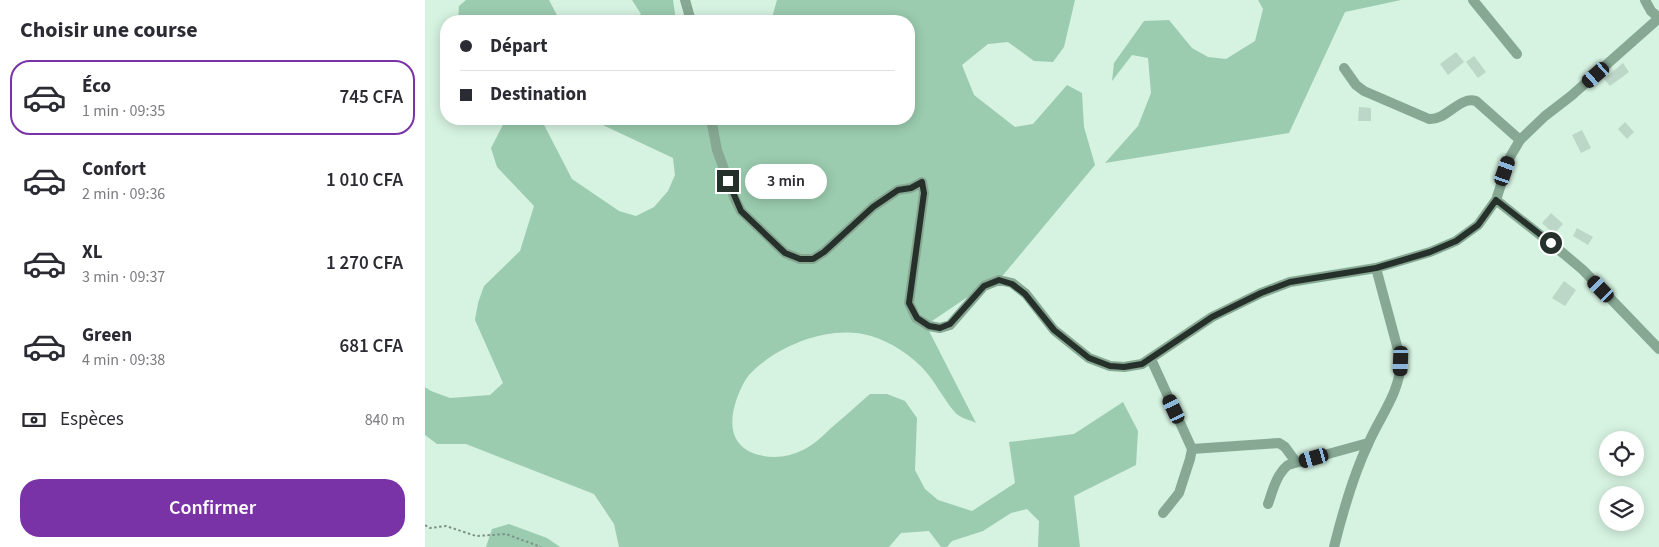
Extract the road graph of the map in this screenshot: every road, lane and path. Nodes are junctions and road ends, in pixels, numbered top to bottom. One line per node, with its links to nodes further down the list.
1 (685, 0): 4 (street)
2 (1473, 0): 6 (street)
3 (1645, 0): 5 (street)
4 (689, 15)
5 (1659, 18): 9 (street)
6 (1517, 54)
7 (1344, 68): 9 (street)
8 (712, 125): 13 (street)
9 (1520, 140): 10 (street)
10 (1496, 200): 11 (street); 12 (street)
11 (1376, 268): 13 (street); 14 (street)
12 (1659, 349)
13 (1151, 359): 15 (street)
14 (1368, 443): 16 (street); 21 (street)
15 (1192, 448): 16 (street); 18 (street)
16 (1296, 462): 17 (street)
17 (1268, 504)
18 (1163, 513)
19 (425, 525): 20 (path)
20 (541, 547)
21 (1334, 547)

